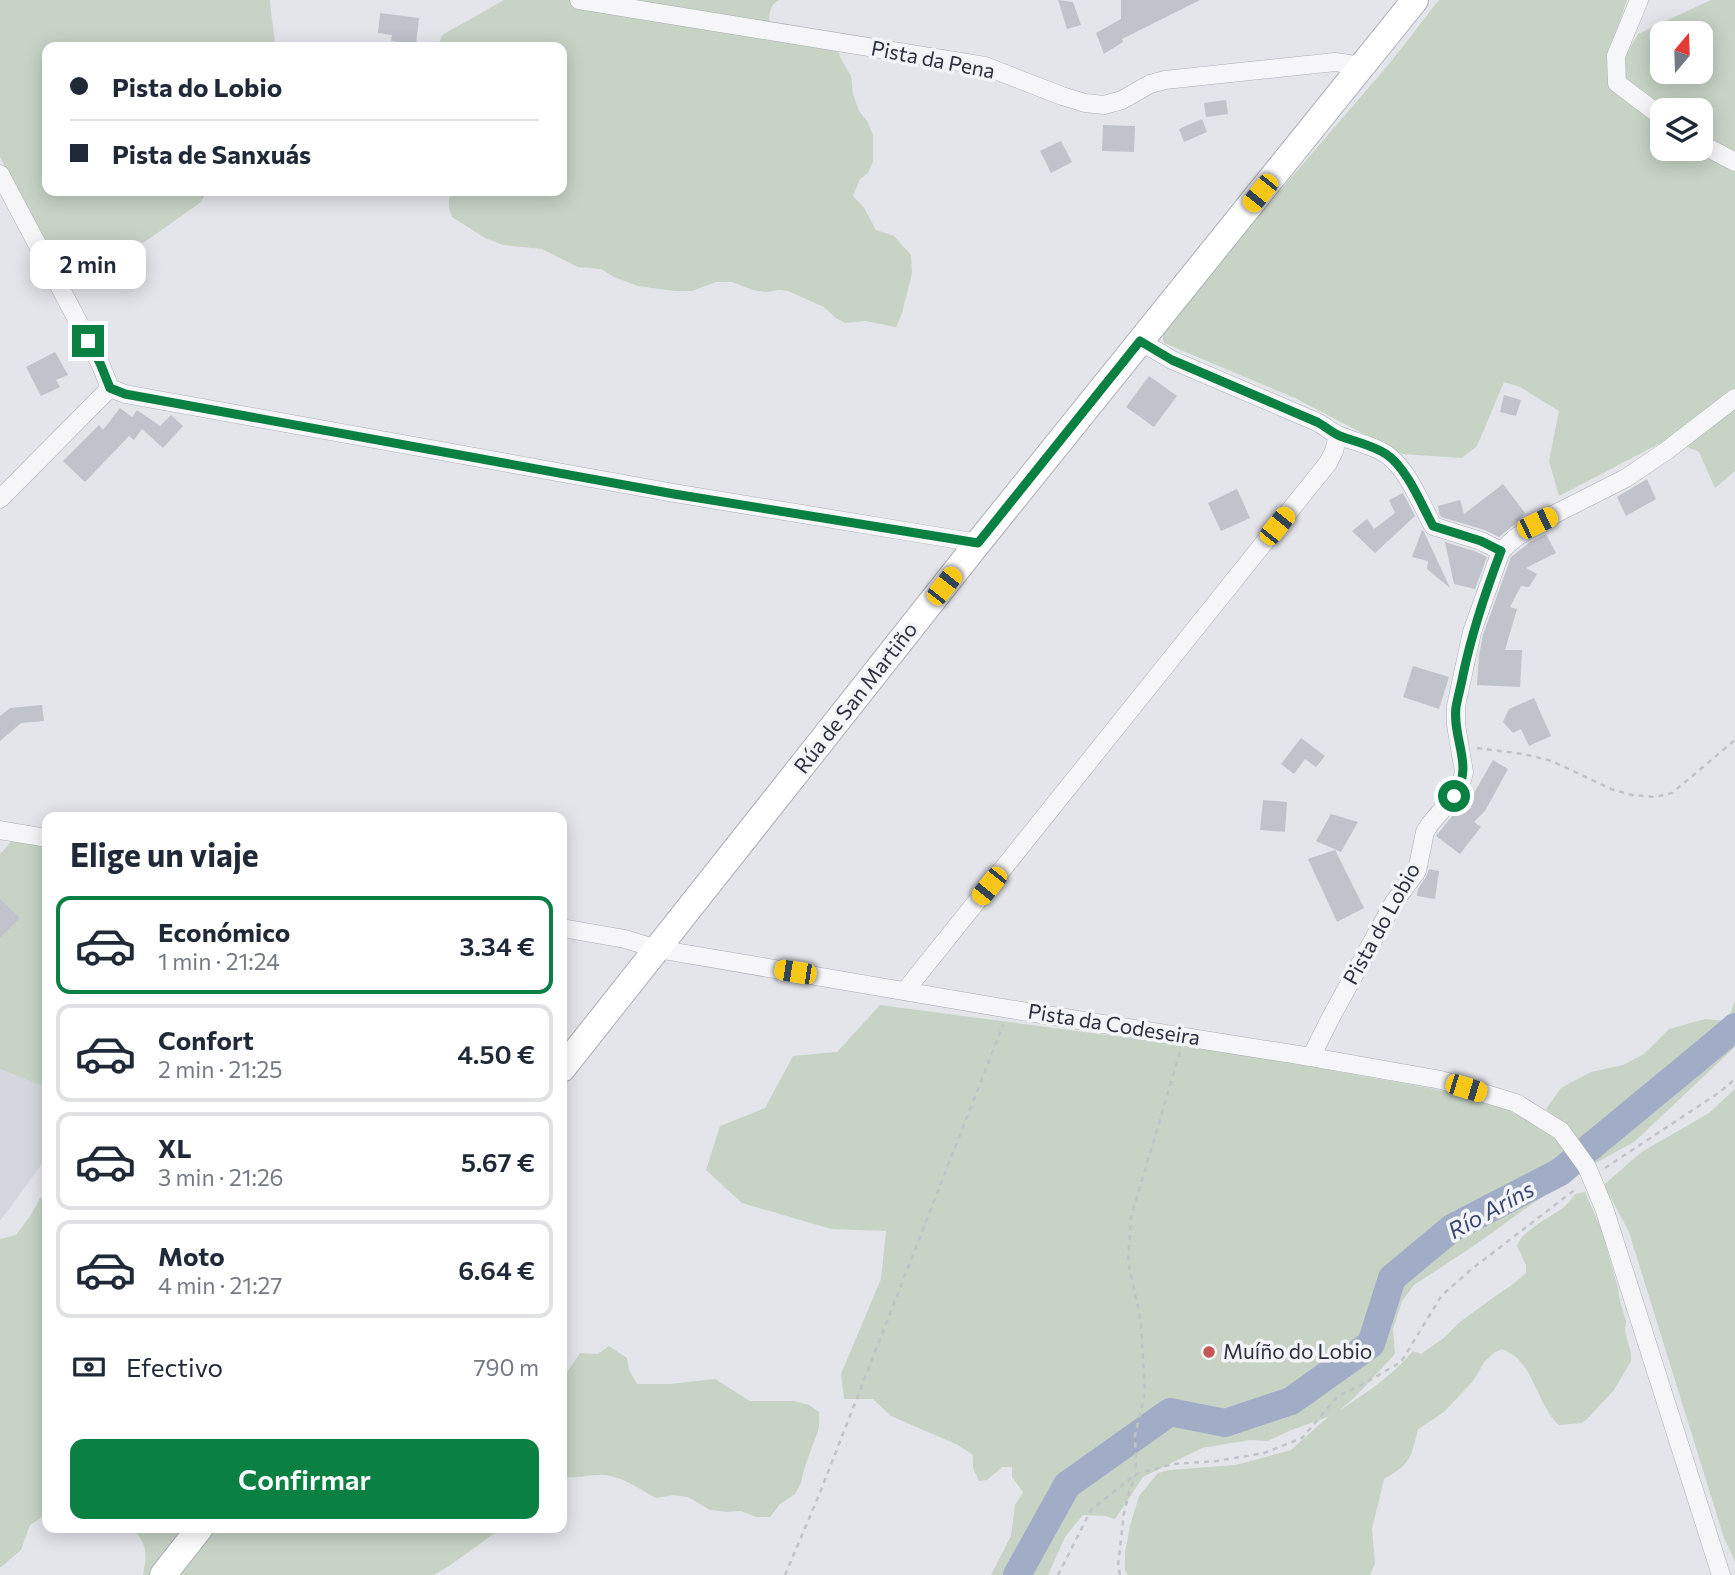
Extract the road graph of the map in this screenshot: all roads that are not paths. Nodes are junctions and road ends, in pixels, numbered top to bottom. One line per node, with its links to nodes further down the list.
1 (579, 0): 4 (street, Pista da Pena)
2 (1415, 0): 4 (street, Rúa de San Martiño)
3 (1639, 0): 5 (street)
4 (1362, 66): 9 (street, Rúa de San Martiño)
5 (1650, 108)
6 (1713, 151): 7 (street)
7 (1735, 163)
8 (0, 174): 10 (street)
9 (1140, 341): 12 (street); 14 (street, Rúa de San Martiño)
10 (110, 388): 13 (street); 14 (street)
11 (1735, 398): 15 (street)
12 (1338, 435): 15 (street); 20 (street)
13 (0, 499)
14 (978, 543): 19 (street, Rúa de San Martiño)
15 (1501, 551): 21 (street, Pista do Lobio)
16 (0, 830): 17 (street)
17 (42, 837)
18 (567, 929): 19 (street, Pista da Codeseira)
19 (657, 949): 20 (street, Pista da Codeseira); 22 (street, Rúa de San Martiño)
20 (905, 991): 21 (street, Pista da Codeseira)
21 (1311, 1057): 25 (street, Pista da Codeseira)
22 (567, 1063)
23 (197, 1533): 24 (street)
24 (163, 1575)
25 (1721, 1575)

